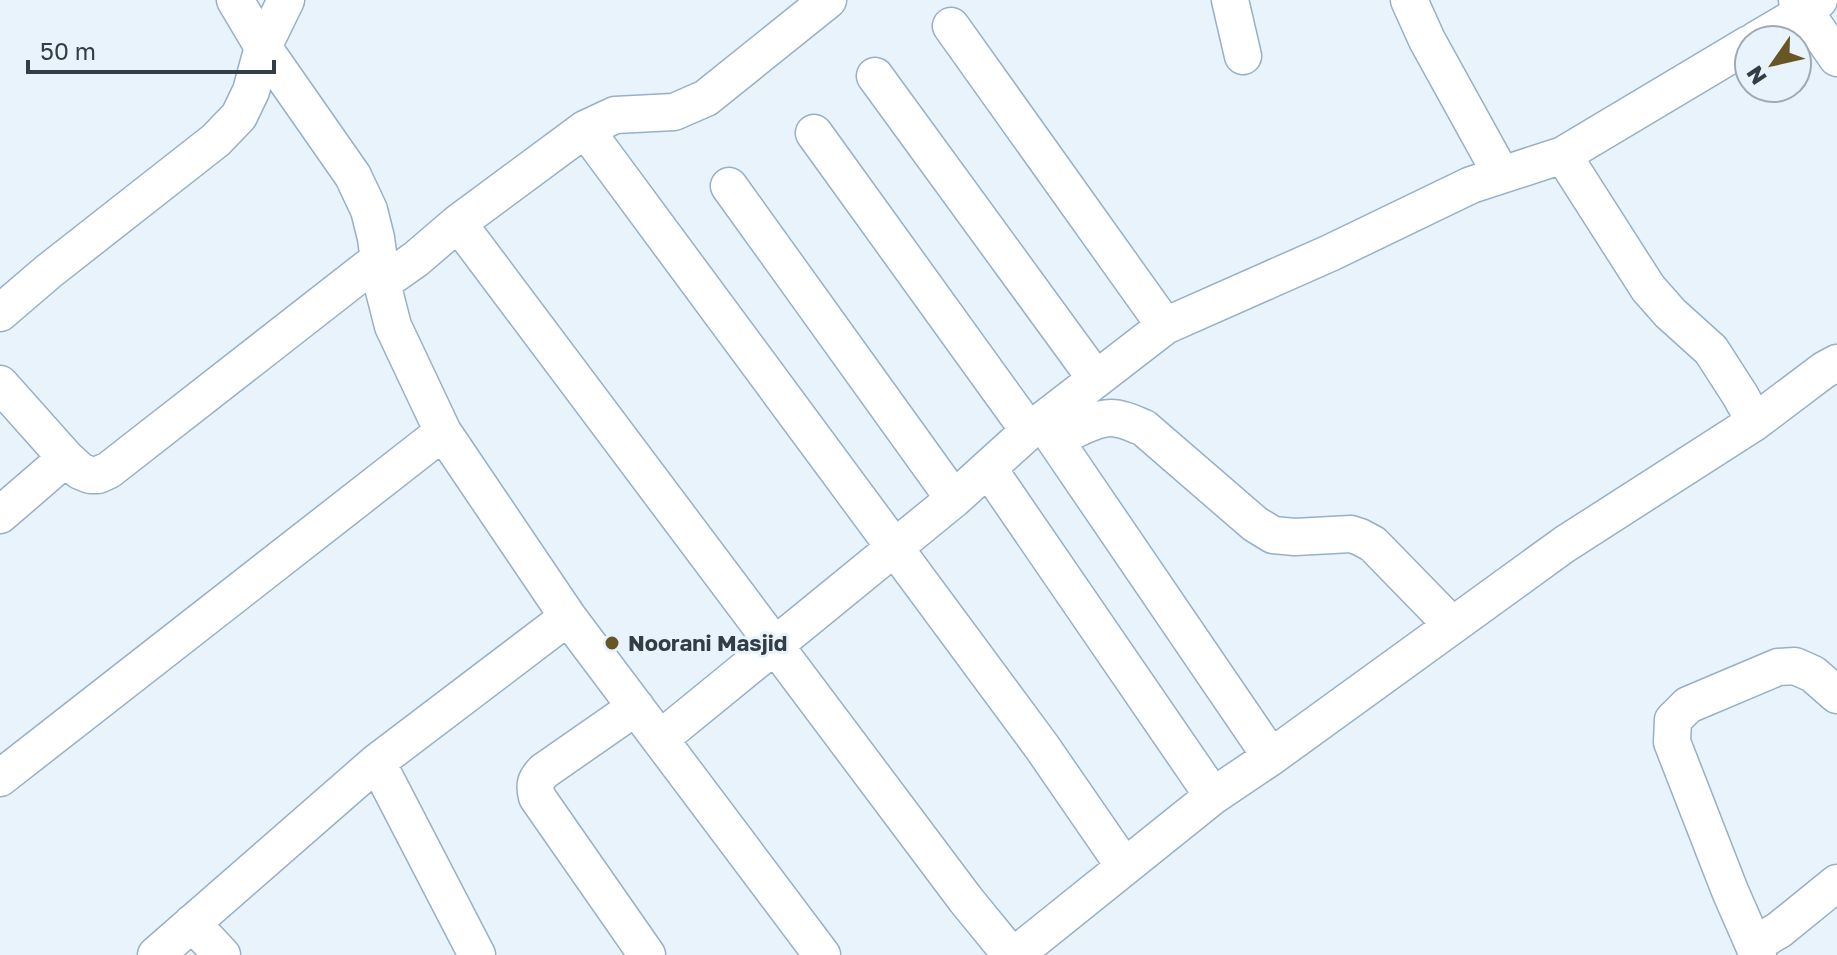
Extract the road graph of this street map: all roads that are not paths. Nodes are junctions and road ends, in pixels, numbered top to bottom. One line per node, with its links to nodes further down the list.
1 (235, 0): 9 (street)
2 (286, 0): 9 (street)
3 (828, 0): 14 (street)
4 (1230, 0): 11 (street)
5 (1409, 0): 17 (street)
6 (1807, 4): 7 (street); 12 (street)
7 (1779, 24)
8 (951, 26): 22 (street)
9 (263, 47): 20 (street); 21 (street)
10 (1733, 54): 16 (street)
11 (1243, 56)
12 (1837, 58)
13 (875, 76): 24 (street)
14 (585, 129): 19 (street); 33 (street)
15 (814, 133): 27 (street)
16 (1563, 155): 17 (street); 26 (street)
17 (1501, 174): 22 (street)
18 (729, 186): 31 (street)
19 (458, 223): 20 (street); 36 (street)
20 (380, 271): 28 (street); 29 (street)
21 (0, 313)
22 (1165, 326): 24 (street)
23 (1833, 374): 26 (street)
24 (1096, 379): 27 (street)
25 (0, 384): 29 (street)
26 (1755, 422): 35 (street)
27 (1042, 430): 30 (street); 35 (street); 40 (street)
28 (443, 432): 34 (street); 42 (street)
29 (66, 458): 32 (street)
30 (988, 468): 31 (street); 43 (street)
31 (954, 499): 33 (street)
32 (0, 515)
33 (895, 548): 36 (street); 44 (street)
34 (568, 617): 38 (street); 41 (street)
35 (1452, 625): 40 (street)
36 (775, 646): 39 (street); 53 (street)
37 (1837, 695): 47 (street)
38 (636, 707): 39 (street); 51 (street)
39 (660, 739): 52 (street)
40 (1271, 757): 43 (street)
41 (377, 762): 46 (street); 50 (street)
42 (0, 778)
43 (1213, 796): 44 (street)
44 (1124, 866): 53 (street)
45 (1837, 883): 47 (street)
46 (192, 923): 48 (street); 49 (street)
47 (1756, 950)
48 (156, 955)
49 (222, 955)
50 (477, 955)
51 (647, 955)
52 (822, 955)
53 (1013, 955)

